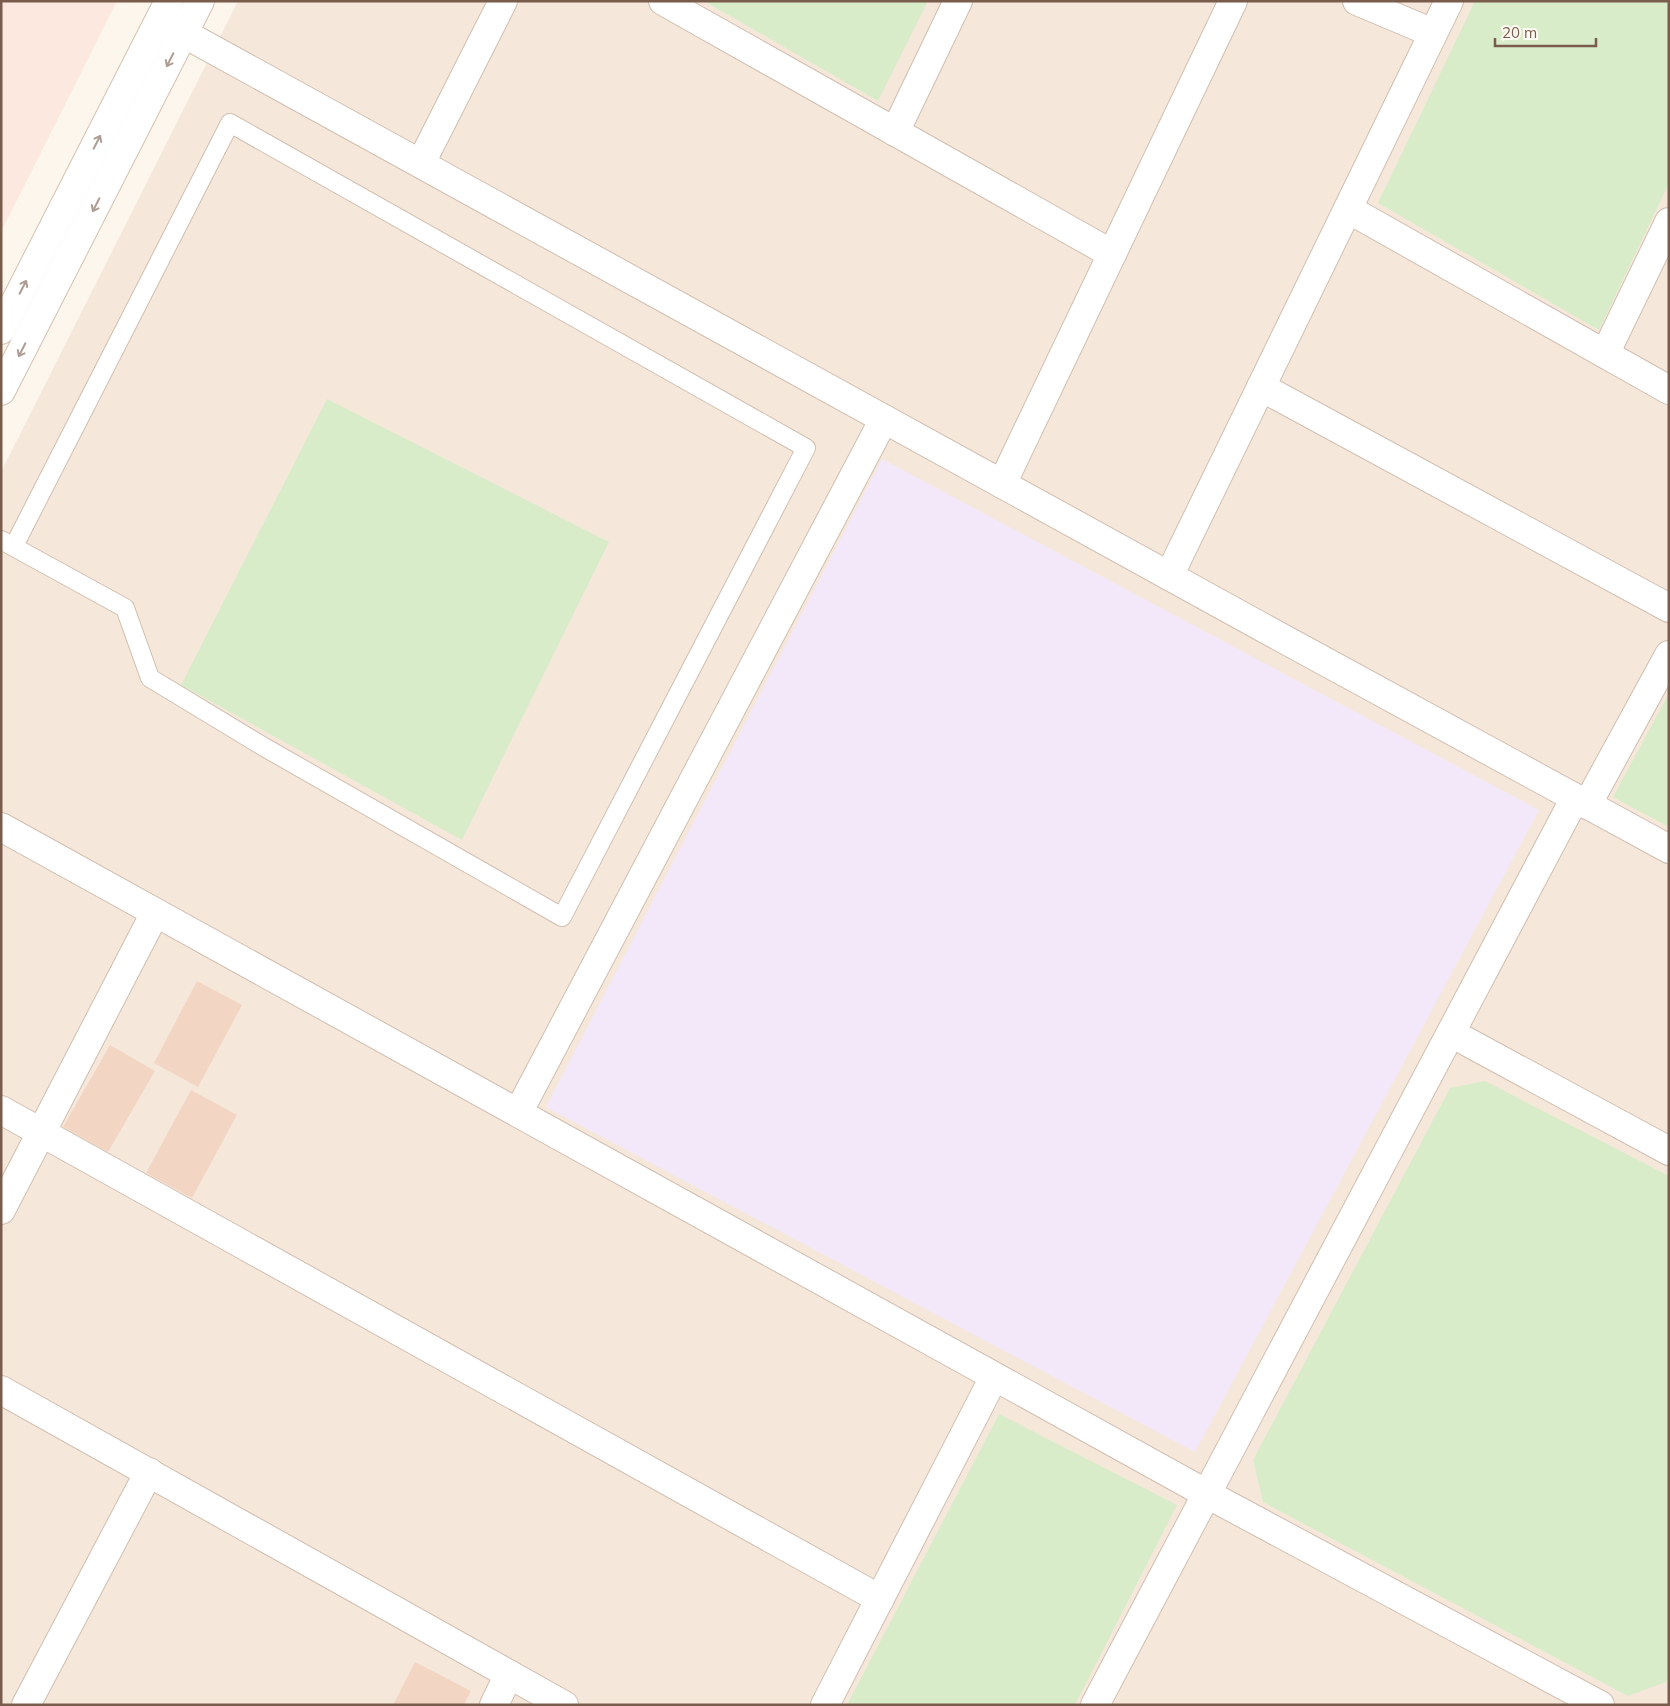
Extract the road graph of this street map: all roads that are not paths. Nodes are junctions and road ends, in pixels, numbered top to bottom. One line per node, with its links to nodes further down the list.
1 (200, 1): 9 (street)
2 (503, 1): 12 (street)
3 (663, 1): 11 (street)
4 (958, 1): 11 (street)
5 (1233, 1): 15 (street)
6 (1357, 1): 10 (street)
7 (1449, 1): 10 (street)
8 (164, 10): 9 (street); 16 (street, one-way to 8)
9 (184, 33): 12 (street); 20 (street, one-way to 20)
10 (1433, 33): 13 (street)
11 (894, 132): 15 (street)
12 (421, 163): 21 (street)
13 (1348, 209): 17 (street); 18 (street)
14 (1669, 222): 17 (street)
15 (1112, 254): 22 (street)
16 (1, 330)
17 (1605, 354): 19 (street)
18 (1261, 387): 24 (street); 25 (street)
19 (1669, 390)
20 (1, 391)
21 (884, 419): 22 (street); 33 (street)
22 (1002, 484): 24 (street)
23 (8, 543): 23 (lane)
24 (1170, 576): 27 (street)
25 (1669, 608)
26 (1669, 655): 27 (street)
27 (1581, 801): 29 (street); 31 (street)
28 (1, 827): 30 (street)
29 (1669, 849)
30 (155, 913): 33 (street); 34 (street)
31 (1451, 1033): 35 (street); 40 (street)
32 (1, 1110): 34 (street)
33 (518, 1113): 37 (street)
34 (42, 1132): 36 (street); 41 (street)
35 (1669, 1151)
36 (1, 1210)
37 (994, 1377): 40 (street); 41 (street)
38 (1, 1390): 39 (street)
39 (149, 1472): 42 (street); 43 (street)
40 (1207, 1494): 47 (street); 48 (street)
41 (880, 1599): 46 (street)
42 (509, 1674): 44 (street); 45 (street)
43 (35, 1702)
44 (494, 1705)
45 (564, 1705)
46 (825, 1705)
47 (1095, 1705)
48 (1600, 1705)

